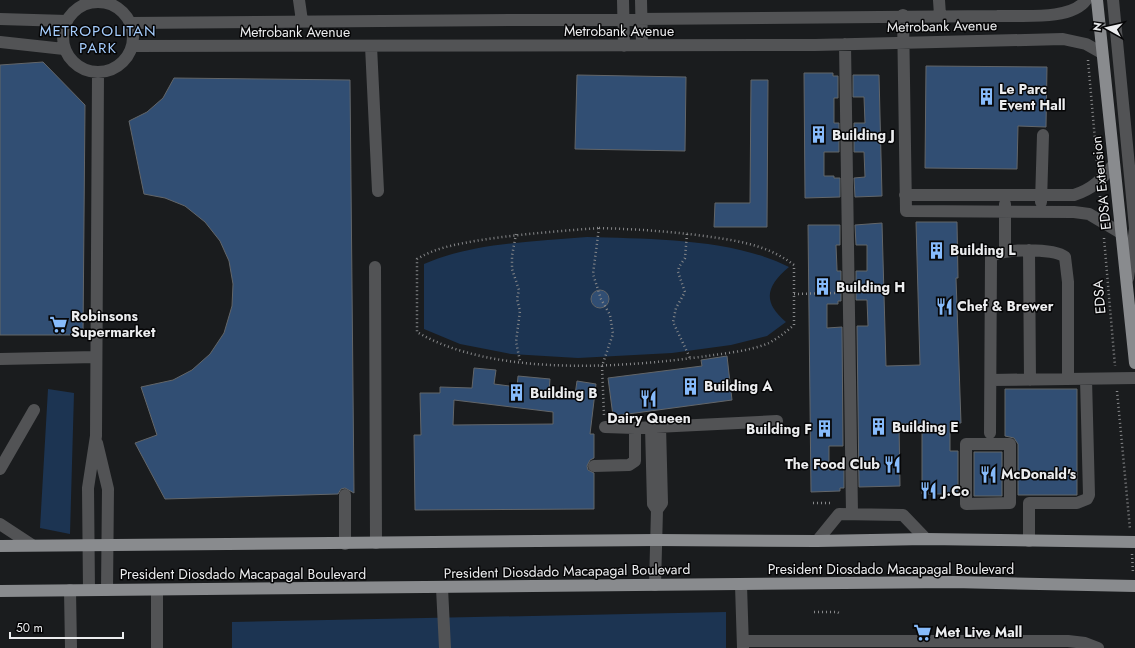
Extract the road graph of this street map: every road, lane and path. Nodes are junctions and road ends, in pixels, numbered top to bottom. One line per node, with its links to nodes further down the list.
1 (299, 0): 16 (street)
2 (623, 0): 14 (street)
3 (641, 0): 13 (street)
4 (939, 0): 11 (street)
5 (1086, 0): 11 (street, Metrobank Avenue)
6 (1097, 0): 27 (main road, EDSA Extension)
7 (1113, 0): 40 (street)
8 (92, 1): 9 (street); 15 (street)
9 (114, 3): 17 (street)
10 (903, 15): 11 (street, Metrobank Avenue); 13 (street, Metrobank Avenue); 19 (street)
11 (940, 15)
12 (0, 19): 15 (street)
13 (641, 19): 14 (street, Metrobank Avenue); 25 (street)
14 (623, 20): 16 (street, Metrobank Avenue); 24 (street)
15 (66, 21): 26 (street)
16 (302, 21): 17 (street, Metrobank Avenue)
17 (130, 23): 22 (street)
18 (0, 42): 26 (street)
19 (903, 42): 20 (street, Metrobank Avenue); 21 (street, Metrobank Avenue); 33 (street)
20 (845, 44): 25 (street, Metrobank Avenue); 48 (street)
21 (1086, 44): 27 (street, Metrobank Avenue); 31 (path, EDSA)
22 (132, 46): 23 (street, Metrobank Avenue); 28 (street)
23 (371, 46): 24 (street, Metrobank Avenue); 32 (street)
24 (624, 46): 25 (street, Metrobank Avenue)
25 (642, 46)
26 (64, 49): 28 (street)
27 (1102, 53): 30 (main road, EDSA Extension)
28 (98, 73): 50 (street)
29 (1043, 135): 35 (street)
30 (1114, 164): 31 (street); 41 (main road, EDSA Extension)
31 (1099, 183): 35 (street); 38 (path, EDSA)
32 (378, 191)
33 (905, 195): 34 (street); 37 (street)
34 (1005, 195): 35 (street); 37 (street)
35 (1042, 195): 36 (street)
36 (1041, 211): 37 (street); 38 (street)
37 (1005, 212): 45 (street)
38 (1102, 221): 41 (street); 59 (path, EDSA)
39 (599, 228): 42 (path); 43 (path); 55 (path)
40 (1135, 229): 47 (street)
41 (1121, 233): 47 (main road, EDSA Extension)
42 (516, 234): 53 (path); 53 (path)
43 (687, 234): 49 (path); 51 (path)
44 (1029, 250): 45 (street); 57 (street); 61 (street)
45 (1005, 252): 60 (street)
46 (375, 267): 82 (street)
47 (1127, 290): 54 (main road, EDSA Extension)
48 (848, 293): 49 (path); 75 (street)
49 (794, 294): 51 (path)
50 (96, 357): 52 (street); 68 (street)
51 (690, 358): 55 (path)
52 (0, 359)
53 (520, 361): 55 (path)
54 (1135, 363)
55 (602, 366): 65 (path)
56 (1135, 378): 59 (street)
57 (1068, 379): 58 (street); 61 (street)
58 (1086, 379): 59 (street); 80 (street)
59 (1116, 379): 81 (path, EDSA)
60 (991, 380): 61 (street); 67 (street)
61 (1030, 380)
62 (34, 410): 70 (street)
63 (777, 421): 64 (street)
64 (656, 426): 66 (street); 78 (street)
65 (605, 427): 66 (street)
66 (634, 428): 69 (street)
67 (990, 433)
68 (96, 436): 83 (street); 84 (street)
69 (594, 466)
70 (0, 469)
71 (345, 495): 85 (street)
72 (815, 503): 73 (path)
73 (837, 503)
74 (966, 504): 74 (street)
75 (852, 514): 77 (street); 79 (street)
76 (0, 524): 86 (street)
77 (926, 539): 79 (main road, President Diosdado Macapagal Boulevard); 80 (main road, President Diosdado Macapagal Boulevard)
78 (656, 540): 79 (main road, President Diosdado Macapagal Boulevard); 82 (main road, President Diosdado Macapagal Boulevard); 88 (street)
79 (817, 541)
80 (1029, 541): 81 (main road, President Diosdado Macapagal Boulevard)
81 (1133, 542): 90 (path, EDSA)
82 (376, 543): 85 (main road, President Diosdado Macapagal Boulevard)
83 (88, 544): 84 (main road, President Diosdado Macapagal Boulevard); 86 (main road, President Diosdado Macapagal Boulevard); 93 (street)
84 (107, 544): 85 (main road, President Diosdado Macapagal Boulevard); 94 (street)
85 (345, 544)
86 (32, 545): 87 (main road, President Diosdado Macapagal Boulevard)
87 (0, 546)
88 (654, 585): 89 (main road, President Diosdado Macapagal Boulevard); 91 (main road, President Diosdado Macapagal Boulevard)
89 (741, 585): 90 (main road, President Diosdado Macapagal Boulevard); 99 (street)
90 (1135, 586)
91 (442, 588): 95 (main road, President Diosdado Macapagal Boulevard); 102 (street)
92 (70, 590): 93 (main road, President Diosdado Macapagal Boulevard); 96 (main road, President Diosdado Macapagal Boulevard); 100 (street)
93 (88, 590): 94 (main road, President Diosdado Macapagal Boulevard)
94 (107, 590): 95 (main road, President Diosdado Macapagal Boulevard)
95 (157, 590): 101 (street)
96 (0, 591)
97 (814, 612): 98 (path)
98 (841, 614)
99 (743, 644): 103 (street)
100 (71, 648)
101 (157, 648)
102 (445, 648)
103 (1098, 648)

